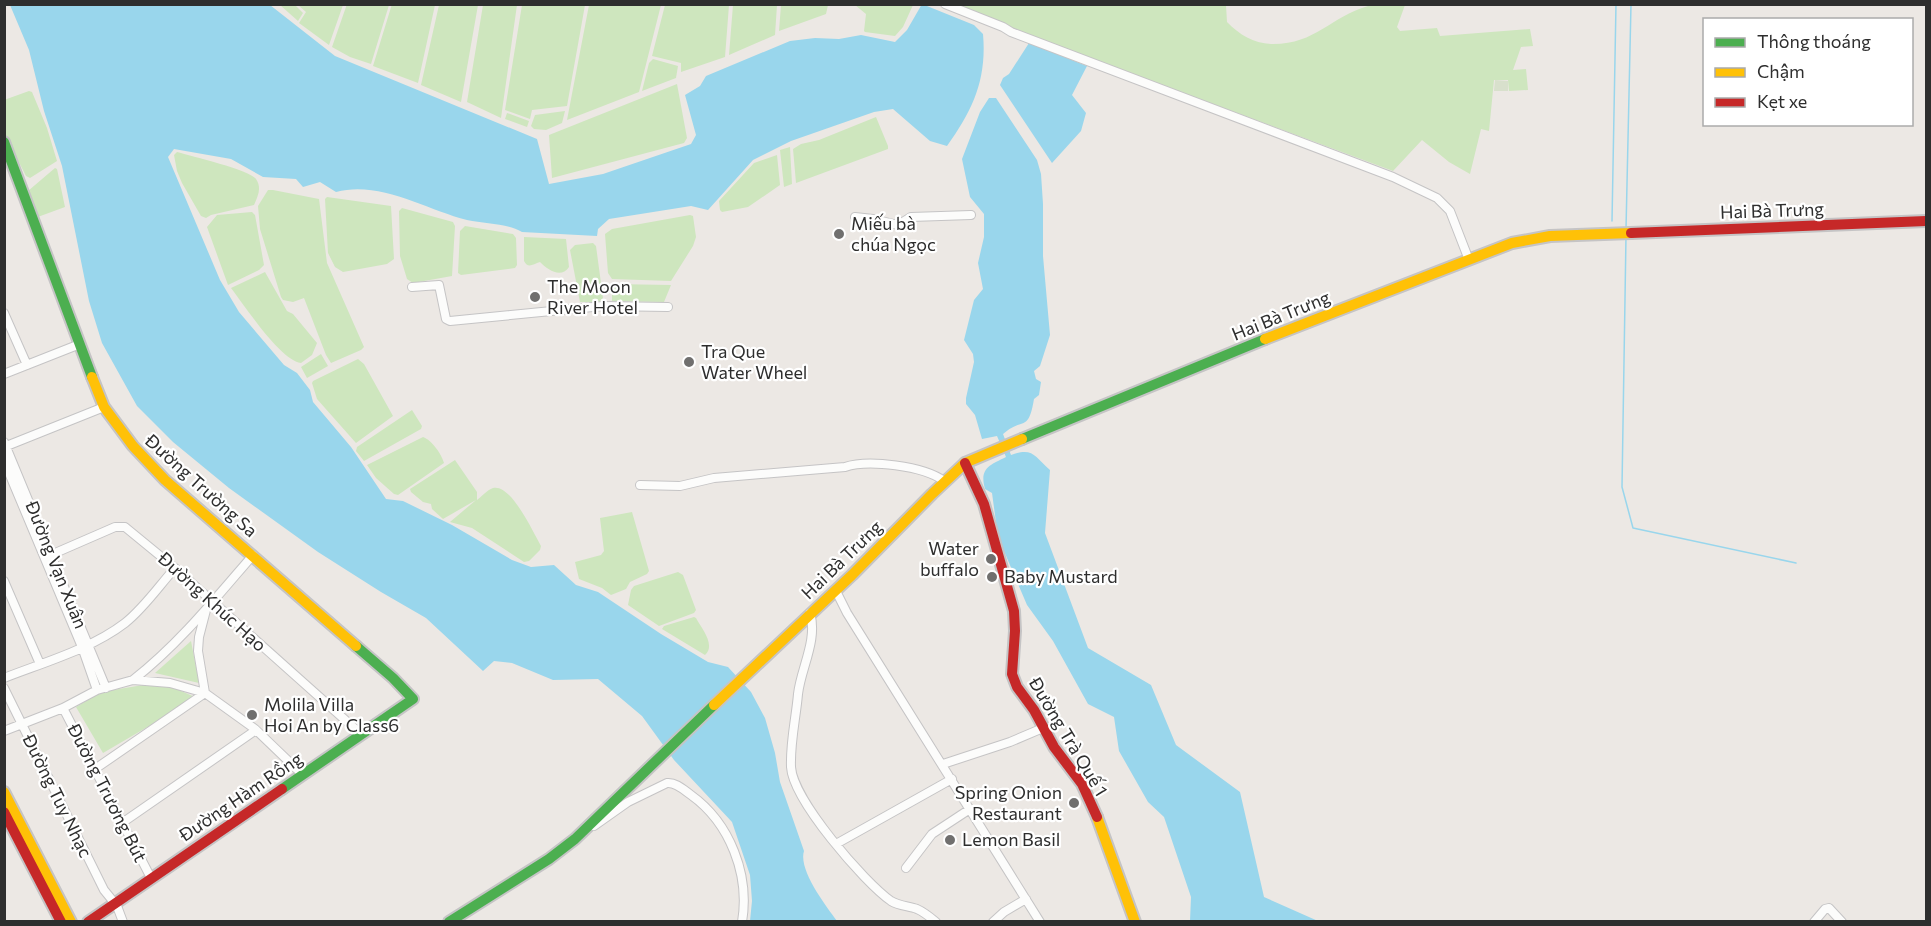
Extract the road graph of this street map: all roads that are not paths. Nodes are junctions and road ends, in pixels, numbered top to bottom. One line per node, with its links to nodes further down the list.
1 (945, 4): 6 (street)
2 (4, 142): 10 (street, Đường Trường Sa)
3 (971, 215): 4 (street)
4 (855, 217)
5 (1926, 221): 6 (street, Hai Bà Trưng)
6 (1469, 260): 16 (street, Hai Bà Trưng)
7 (412, 287): 8 (street)
8 (668, 307)
9 (4, 313): 11 (street)
10 (80, 344): 11 (street); 13 (street, Đường Trường Sa)
11 (27, 366): 12 (street)
12 (4, 374)
13 (104, 407): 14 (street); 19 (street, Đường Trường Sa)
14 (5, 445): 20 (street, Đường Vạn Xuân)
15 (4, 461): 20 (street, Đường Vạn Xuân)
16 (965, 463): 17 (street, Hai Bà Trưng); 37 (street, Đường Trà Quế 1)
17 (944, 481): 18 (street); 23 (street, Hai Bà Trưng)
18 (640, 485)
19 (253, 555): 24 (street); 34 (street, Đường Trường Sa)
20 (49, 556): 21 (street, Đường Khúc Hạo); 27 (street, Đường Vạn Xuân)
21 (175, 568): 24 (street, Đường Khúc Hạo); 27 (street)
22 (4, 581): 28 (street)
23 (836, 591): 26 (street, Hai Bà Trưng); 41 (street)
24 (212, 602): 25 (street); 40 (street, Đường Khúc Hạo)
25 (206, 610): 30 (street); 33 (street)
26 (810, 614): 49 (street, Hai Bà Trưng); 50 (street)
27 (85, 646): 28 (street); 32 (street, Đường Vạn Xuân)
28 (40, 664): 29 (street)
29 (4, 678)
30 (133, 680): 32 (street); 33 (street)
31 (4, 688): 36 (street, Đường Tuy Nhạc)
32 (101, 689): 35 (street)
33 (205, 693): 38 (street); 42 (street)
34 (413, 699): 40 (street, Đường Hàm Rồng)
35 (63, 708): 36 (street); 42 (street, Đường Trương Bút)
36 (22, 724): 39 (street); 54 (street, Đường Tuy Nhạc)
37 (1043, 728): 41 (street); 64 (street, Đường Trà Quế 1)
38 (256, 730): 43 (street); 48 (street)
39 (4, 731)
40 (362, 735): 43 (street, Đường Hàm Rồng)
41 (943, 764): 44 (street)
42 (95, 769): 48 (street, Đường Trương Bút)
43 (303, 774): 52 (street, Đường Hàm Rồng)
44 (952, 779): 46 (street); 50 (street)
45 (4, 792): 56 (street)
46 (970, 809): 51 (street); 53 (street)
47 (4, 812): 55 (street)
48 (122, 823): 52 (street, Đường Trương Bút)
49 (582, 833): 59 (street); 60 (street)
50 (836, 844): 61 (street)
51 (906, 868)
52 (151, 878): 54 (street, Đường Hàm Rồng)
53 (1026, 899): 62 (street); 63 (street)
54 (113, 903): 57 (street, Đường Hàm Rồng); 58 (street, Đường Tuy Nhạc)
55 (61, 921)
56 (71, 921)
57 (88, 921)
58 (123, 921)
59 (449, 921)
60 (742, 921)
61 (936, 921)
62 (993, 921)
63 (1040, 921)
64 (1135, 921)
65 (1814, 921): 66 (street)
66 (1842, 921)

